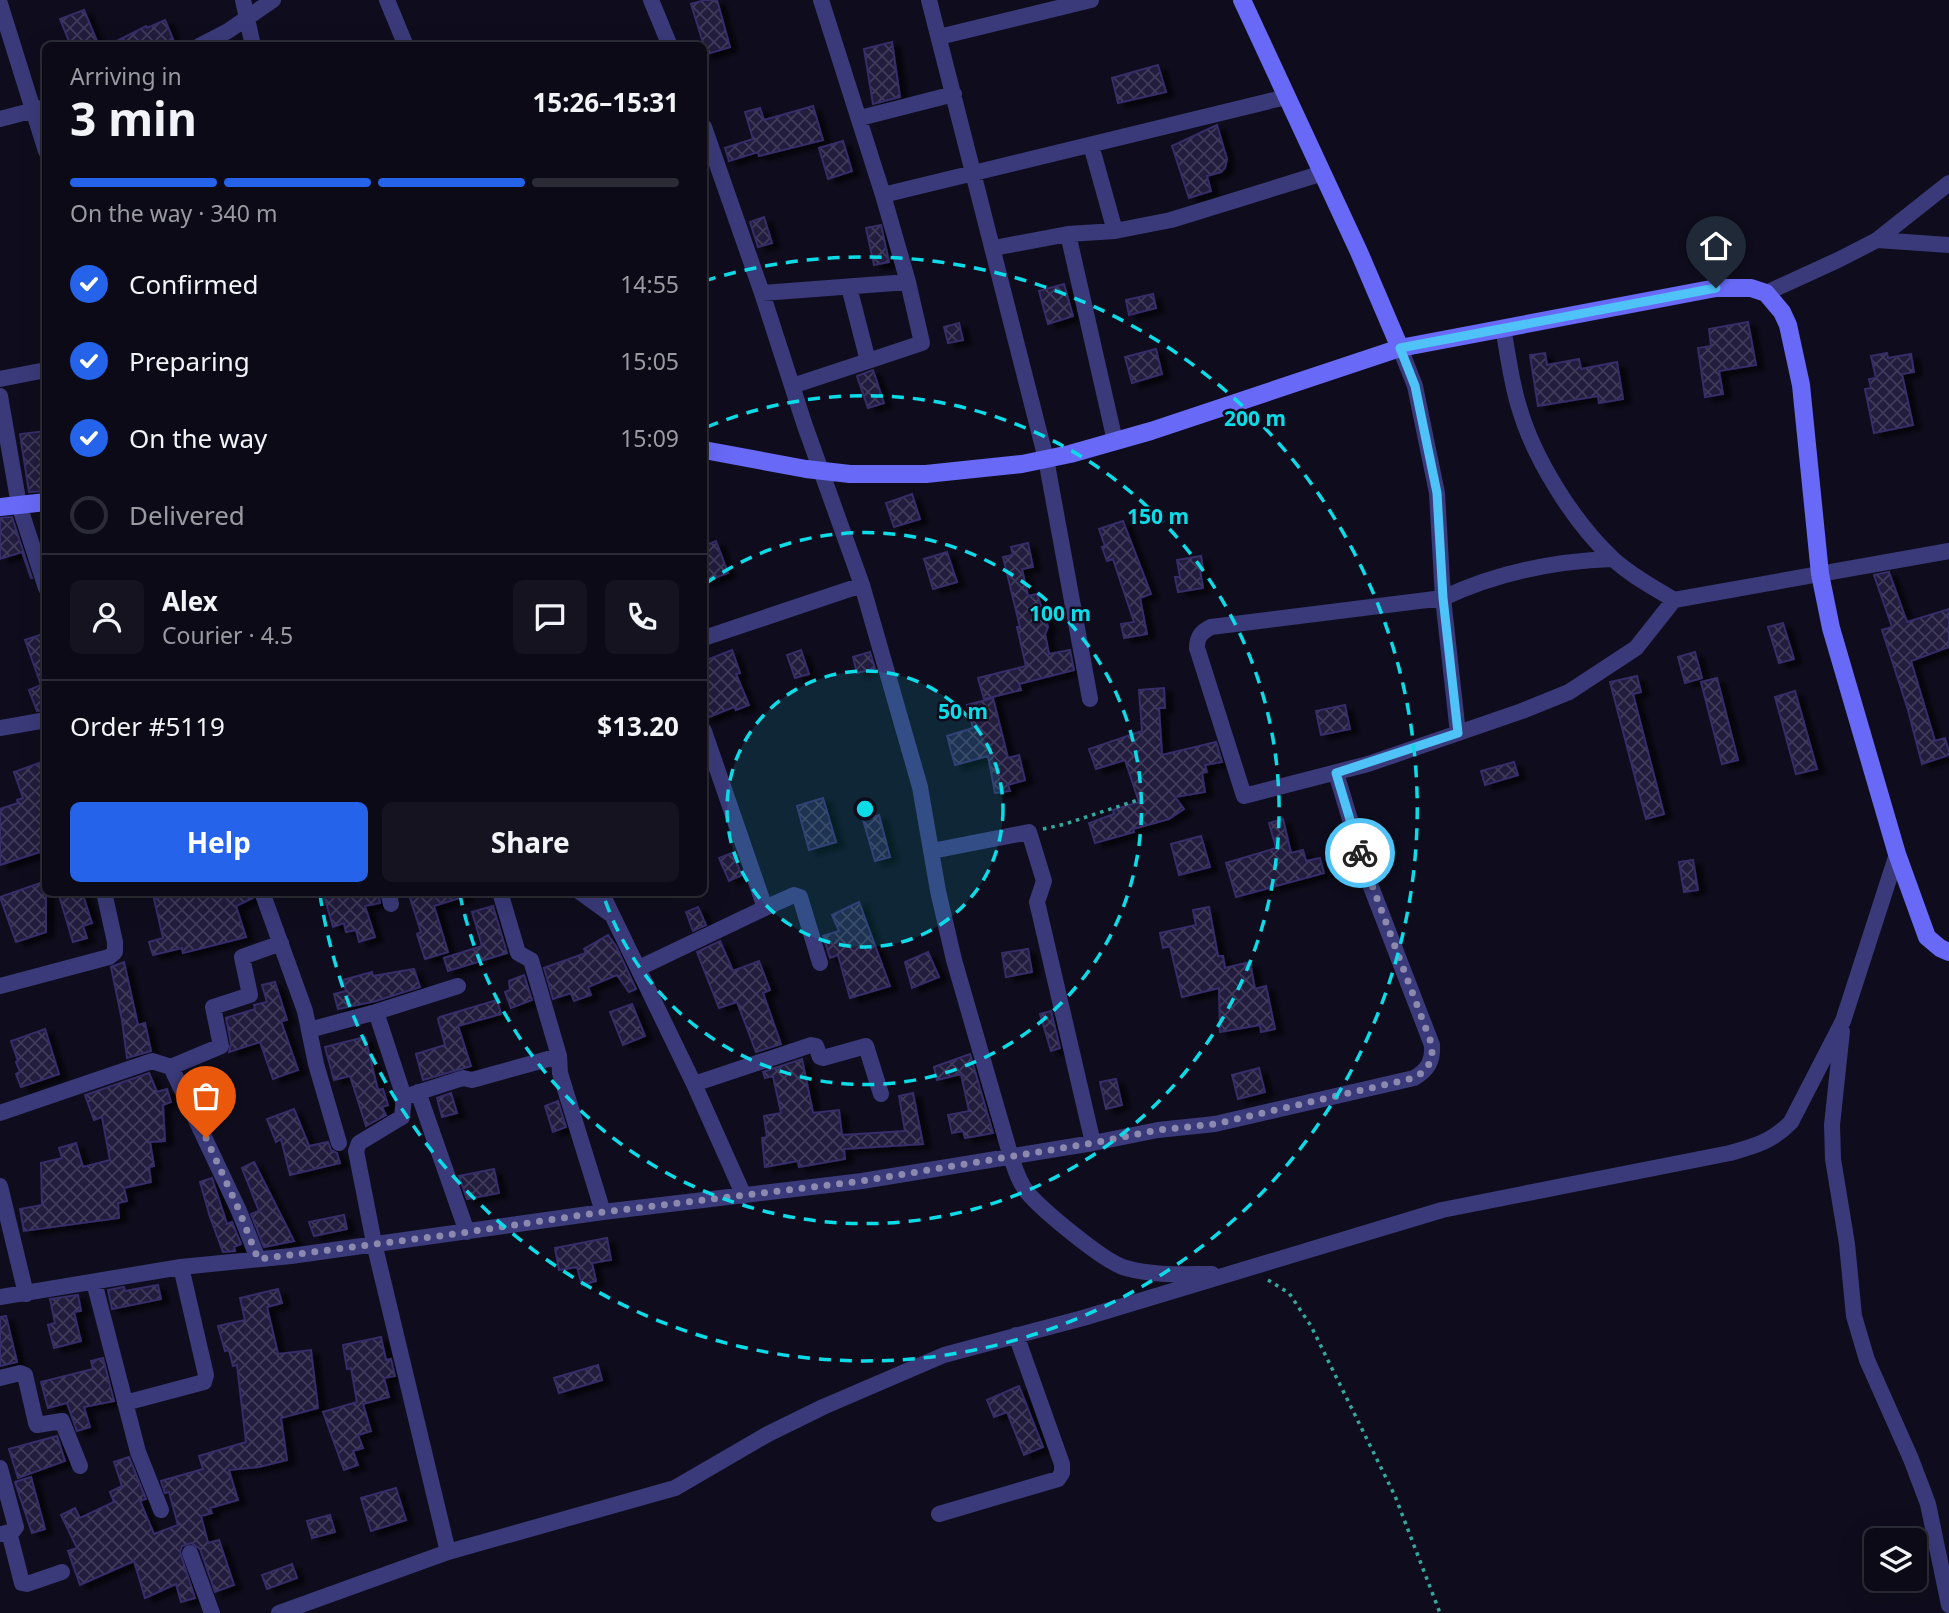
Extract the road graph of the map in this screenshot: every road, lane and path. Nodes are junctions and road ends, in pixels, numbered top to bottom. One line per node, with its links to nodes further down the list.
1 (243, 0): 10 (street)
2 (274, 0): 10 (street)
3 (387, 0): 14 (street)
4 (651, 0): 15 (street)
5 (821, 0): 19 (street)
6 (929, 0): 11 (street)
7 (1091, 0): 11 (street)
8 (1242, 0): 17 (street)
9 (0, 4): 18 (street)
10 (248, 17): 12 (street); 13 (street)
11 (939, 37): 16 (street)
12 (206, 42)
13 (252, 42)
14 (404, 42)
15 (668, 42)
16 (954, 94): 19 (street); 24 (street)
17 (1286, 97): 22 (street); 25 (street)
18 (40, 109): 20 (street)
19 (860, 118): 27 (street)
20 (0, 119)
21 (707, 145): 23 (street)
22 (1091, 145): 24 (street); 28 (street)
23 (711, 170): 35 (street)
24 (974, 173): 27 (street); 32 (street)
25 (1323, 173): 28 (street); 38 (street)
26 (1949, 183): 30 (street)
27 (883, 195): 33 (street)
28 (1115, 231): 29 (street)
29 (1068, 234): 32 (street); 44 (street)
30 (1877, 240): 31 (street); 36 (street)
31 (1949, 245)
32 (994, 248): 46 (street)
33 (908, 282): 34 (street); 39 (street)
34 (849, 287): 35 (street); 39 (street)
35 (762, 293): 42 (street)
36 (1766, 293): 37 (street); 53 (street)
37 (1503, 328): 38 (street); 52 (street)
38 (1400, 348): 44 (street); 56 (street)
39 (868, 361): 42 (street)
40 (42, 371): 41 (street)
41 (0, 379)
42 (792, 386): 47 (street)
43 (0, 396): 49 (street)
44 (1115, 442): 46 (street)
45 (707, 451): 47 (street)
46 (1046, 459): 47 (street); 59 (street)
47 (822, 472): 55 (street)
48 (42, 502): 49 (street)
49 (19, 505): 50 (street); 54 (street)
50 (0, 507)
51 (1949, 551): 53 (street)
52 (1613, 559): 56 (street); 57 (street)
53 (1821, 574): 57 (street); 68 (street)
54 (42, 576)
55 (862, 585): 58 (street); 67 (street)
56 (1443, 598): 62 (street); 64 (street)
57 (1674, 600): 62 (street)
58 (707, 637)
59 (1090, 699)
60 (42, 721): 61 (street)
61 (0, 728)
62 (1458, 733): 64 (street)
63 (707, 740): 74 (street)
64 (1336, 773): 92 (street)
65 (1141, 799): 66 (path)
66 (1029, 832): 67 (street); 92 (street)
67 (932, 851): 93 (street)
68 (1897, 854): 77 (street); 83 (street)
69 (105, 896): 80 (street)
70 (263, 896): 76 (street)
71 (501, 896): 85 (street)
72 (585, 896): 75 (street)
73 (603, 896): 75 (street)
74 (765, 908): 78 (street); 79 (street)
75 (613, 917): 79 (street)
76 (281, 943): 84 (street); 86 (street)
77 (1949, 952)
78 (820, 963)
79 (639, 968): 87 (street)
80 (0, 986)
81 (458, 986): 82 (street)
82 (376, 1012): 84 (street); 89 (street)
83 (1843, 1021): 101 (street); 116 (street)
84 (309, 1030): 91 (street)
85 (559, 1056): 89 (street); 96 (street)
86 (171, 1067): 90 (street); 99 (street)
87 (694, 1084): 88 (street); 95 (street)
88 (881, 1094)
89 (411, 1095): 97 (street); 98 (street)
90 (0, 1113)
91 (339, 1143)
92 (1093, 1143): 93 (street)
93 (1011, 1157): 95 (street); 101 (street)
94 (0, 1186): 103 (street)
95 (744, 1196): 96 (street)
96 (603, 1212): 97 (street)
97 (467, 1232): 98 (street)
98 (374, 1243): 99 (street); 113 (street)
99 (258, 1259): 100 (street)
100 (181, 1267): 102 (street); 107 (street)
101 (1234, 1273): 105 (street); 119 (path)
102 (94, 1282): 103 (street); 107 (street)
103 (26, 1294): 104 (street)
104 (0, 1297)
105 (1016, 1335): 111 (street); 113 (street)
106 (0, 1378): 108 (street)
107 (125, 1404): 110 (street)
108 (79, 1466)
109 (0, 1468): 112 (street)
110 (161, 1510)
111 (939, 1514)
112 (4, 1533): 115 (street)
113 (448, 1552): 118 (street)
114 (190, 1553): 117 (street)
115 (62, 1572)
116 (1949, 1605)
117 (212, 1613)
118 (279, 1613)
119 (1440, 1613)

